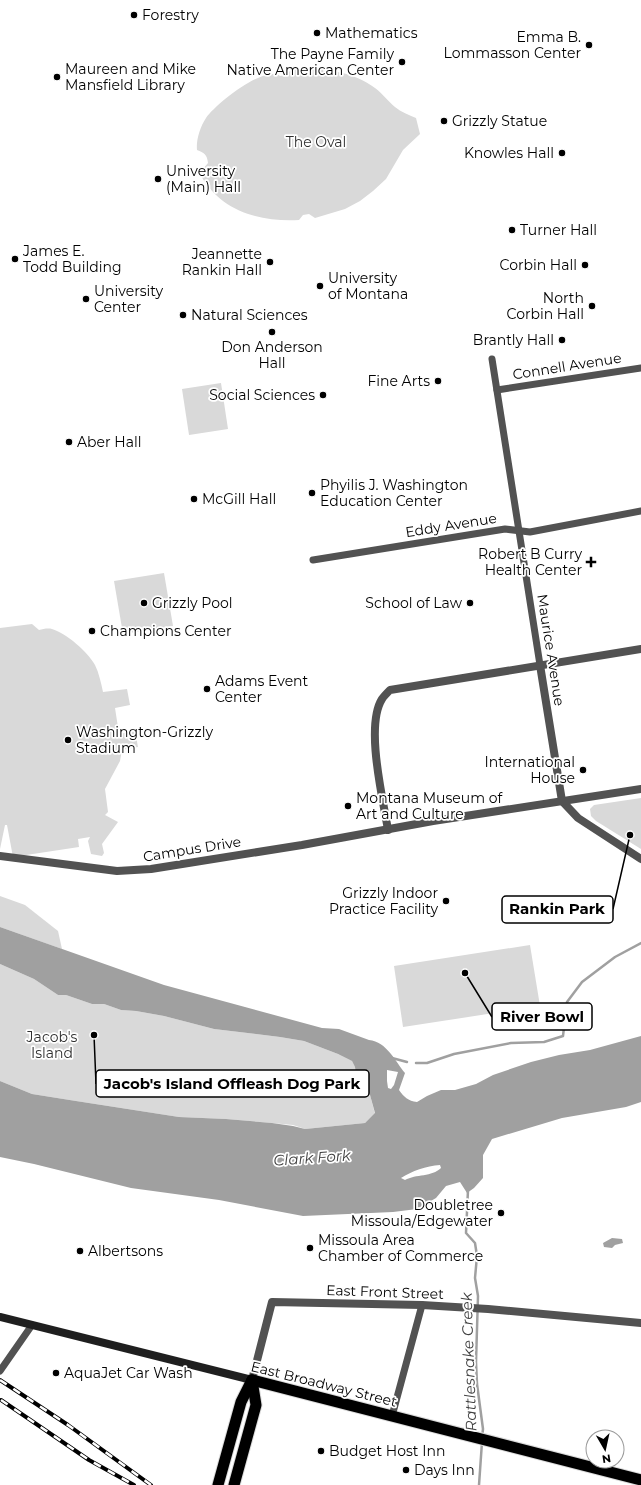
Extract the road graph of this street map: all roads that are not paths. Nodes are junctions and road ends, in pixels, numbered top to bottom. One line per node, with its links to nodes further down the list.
1 (492, 358): 3 (street, Maurice Avenue)
2 (641, 368): 3 (street, Connell Avenue)
3 (497, 390): 5 (street, Maurice Avenue)
4 (641, 511): 5 (street, Eddy Avenue)
5 (518, 531): 6 (street, Eddy Avenue); 8 (street, Maurice Avenue)
6 (313, 560)
7 (641, 649): 8 (street)
8 (540, 665): 10 (street, Maurice Avenue); 11 (street)
9 (641, 789): 10 (street, Campus Drive)
10 (562, 801): 11 (street, Campus Drive); 13 (street)
11 (388, 830): 12 (street, Campus Drive)
12 (0, 856)
13 (641, 859)
14 (422, 1306): 16 (street, East Front Street); 19 (street, East Front Street); 20 (street)
15 (0, 1317): 17 (main road, East Broadway Street)
16 (641, 1322)
17 (32, 1325): 18 (street); 19 (main road, East Broadway Street)
18 (0, 1371)
19 (252, 1380): 20 (highway, East Broadway Street); 24 (highway); 25 (highway)
20 (392, 1416): 22 (highway, East Broadway Street)
21 (641, 1473): 22 (highway)
22 (629, 1477): 23 (highway, East Broadway Street)
23 (641, 1480)
24 (218, 1485)
25 (234, 1485)

